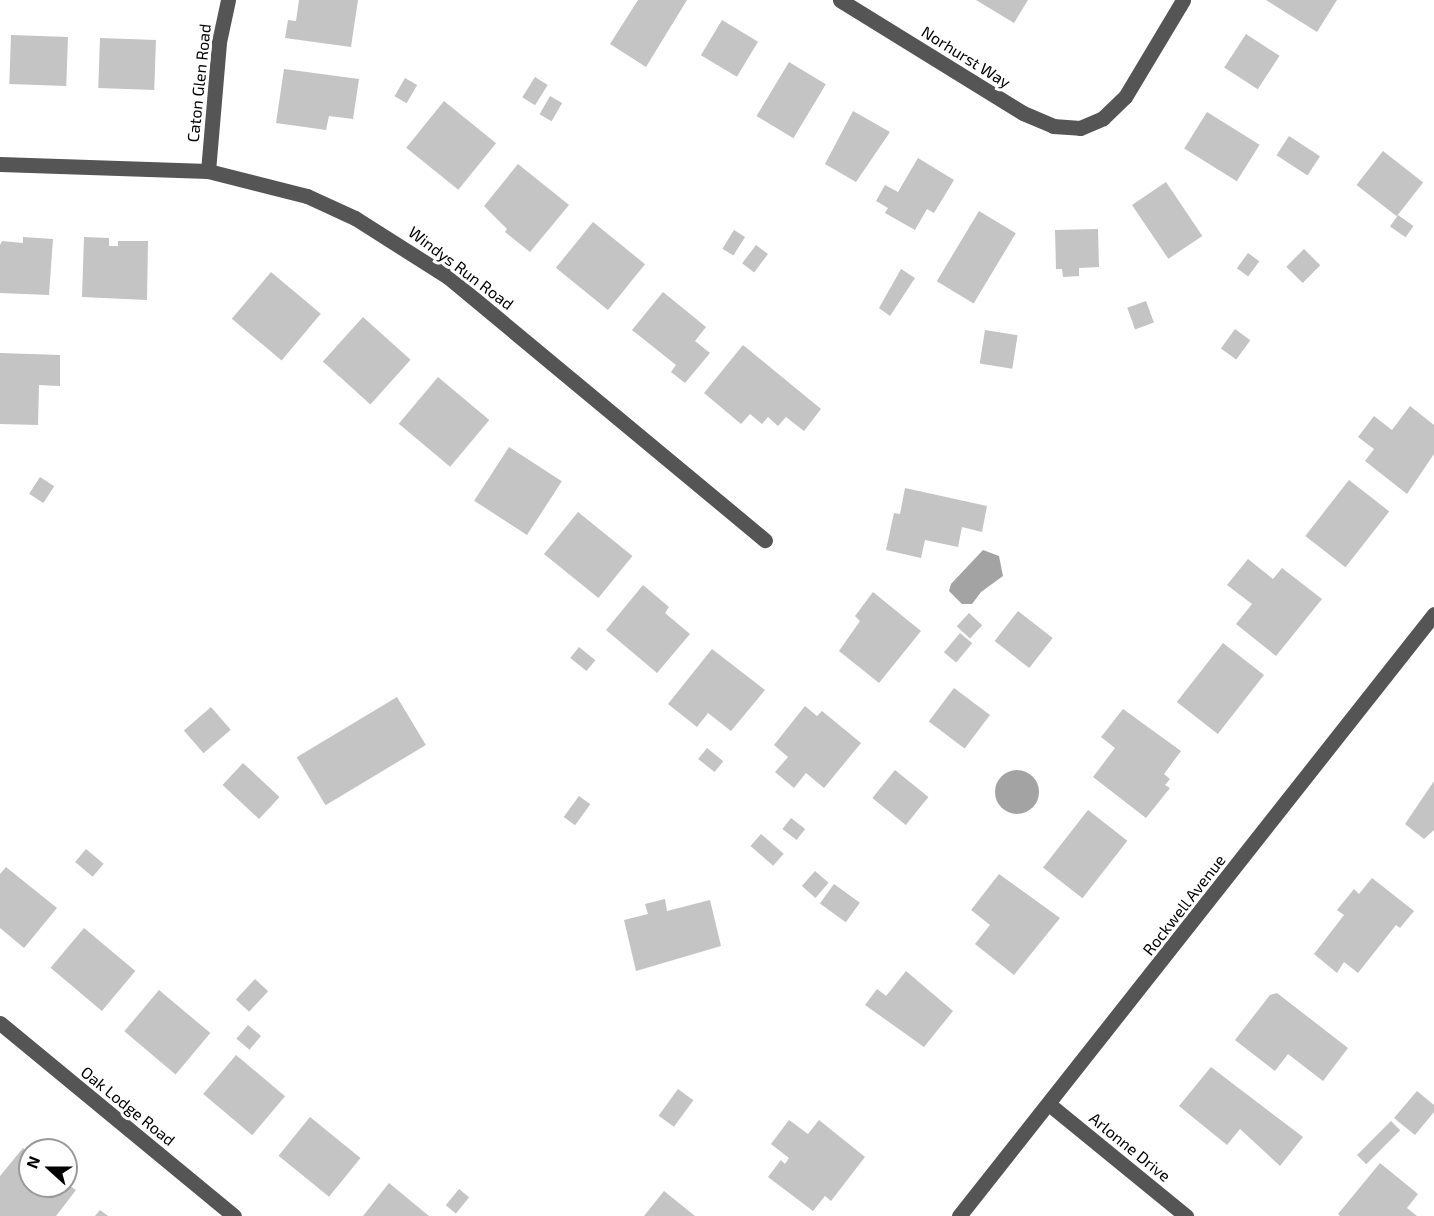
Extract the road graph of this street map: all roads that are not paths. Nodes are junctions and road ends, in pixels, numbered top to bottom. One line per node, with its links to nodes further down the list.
1 (228, 0): 5 (street, Caton Glen Road)
2 (840, 0): 3 (street, Norhurst Way)
3 (1183, 0)
4 (0, 164): 5 (street, Windys Run Road)
5 (208, 171): 6 (street, Windys Run Road)
6 (765, 540)
7 (1434, 614): 9 (street, Rockwell Avenue)
8 (0, 1023): 10 (street, Oak Lodge Road)
9 (1050, 1105): 11 (street, Rockwell Avenue); 12 (street, Arlonne Drive)
10 (234, 1216)
11 (960, 1216)
12 (1186, 1216)

